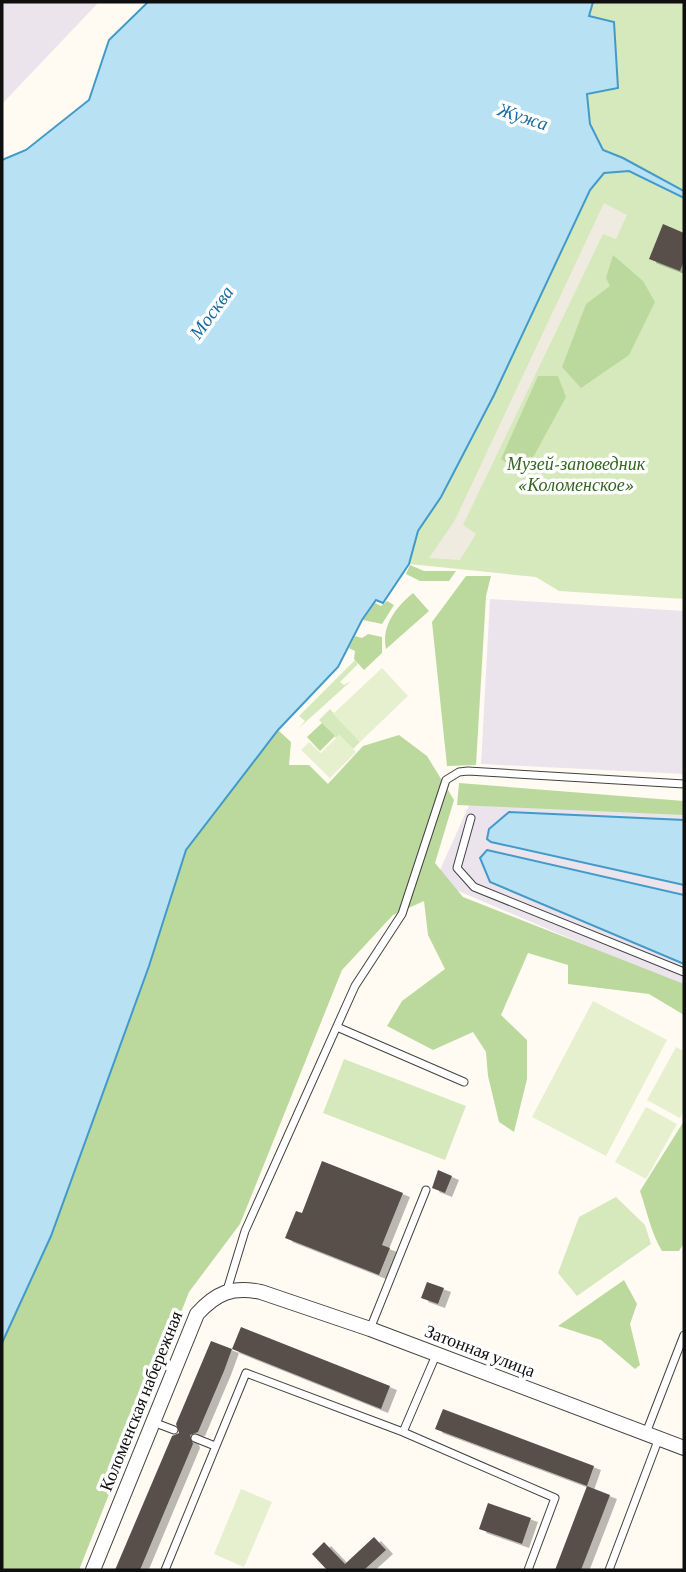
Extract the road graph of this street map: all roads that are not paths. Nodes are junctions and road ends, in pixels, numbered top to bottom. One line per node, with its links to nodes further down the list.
1 (684, 784): 4 (lane)
2 (471, 818): 3 (lane)
3 (684, 972)
4 (337, 1027): 5 (lane); 7 (lane)
5 (464, 1082)
6 (426, 1190): 8 (lane)
7 (227, 1290): 8 (street, Затонная улица); 11 (street, Коломенская набережная)
8 (370, 1329): 10 (street, Затонная улица)
9 (684, 1335): 14 (lane)
10 (436, 1355): 13 (lane); 14 (street, Затонная улица)
11 (153, 1422): 12 (lane); 18 (street, Коломенская набережная)
12 (174, 1430)
13 (403, 1432): 16 (lane); 20 (lane)
14 (653, 1435): 17 (street, Затонная улица); 21 (lane)
15 (195, 1438): 16 (lane)
16 (215, 1446): 19 (lane)
17 (684, 1448)
18 (93, 1570)
19 (165, 1570)
20 (528, 1570)
21 (609, 1570)

